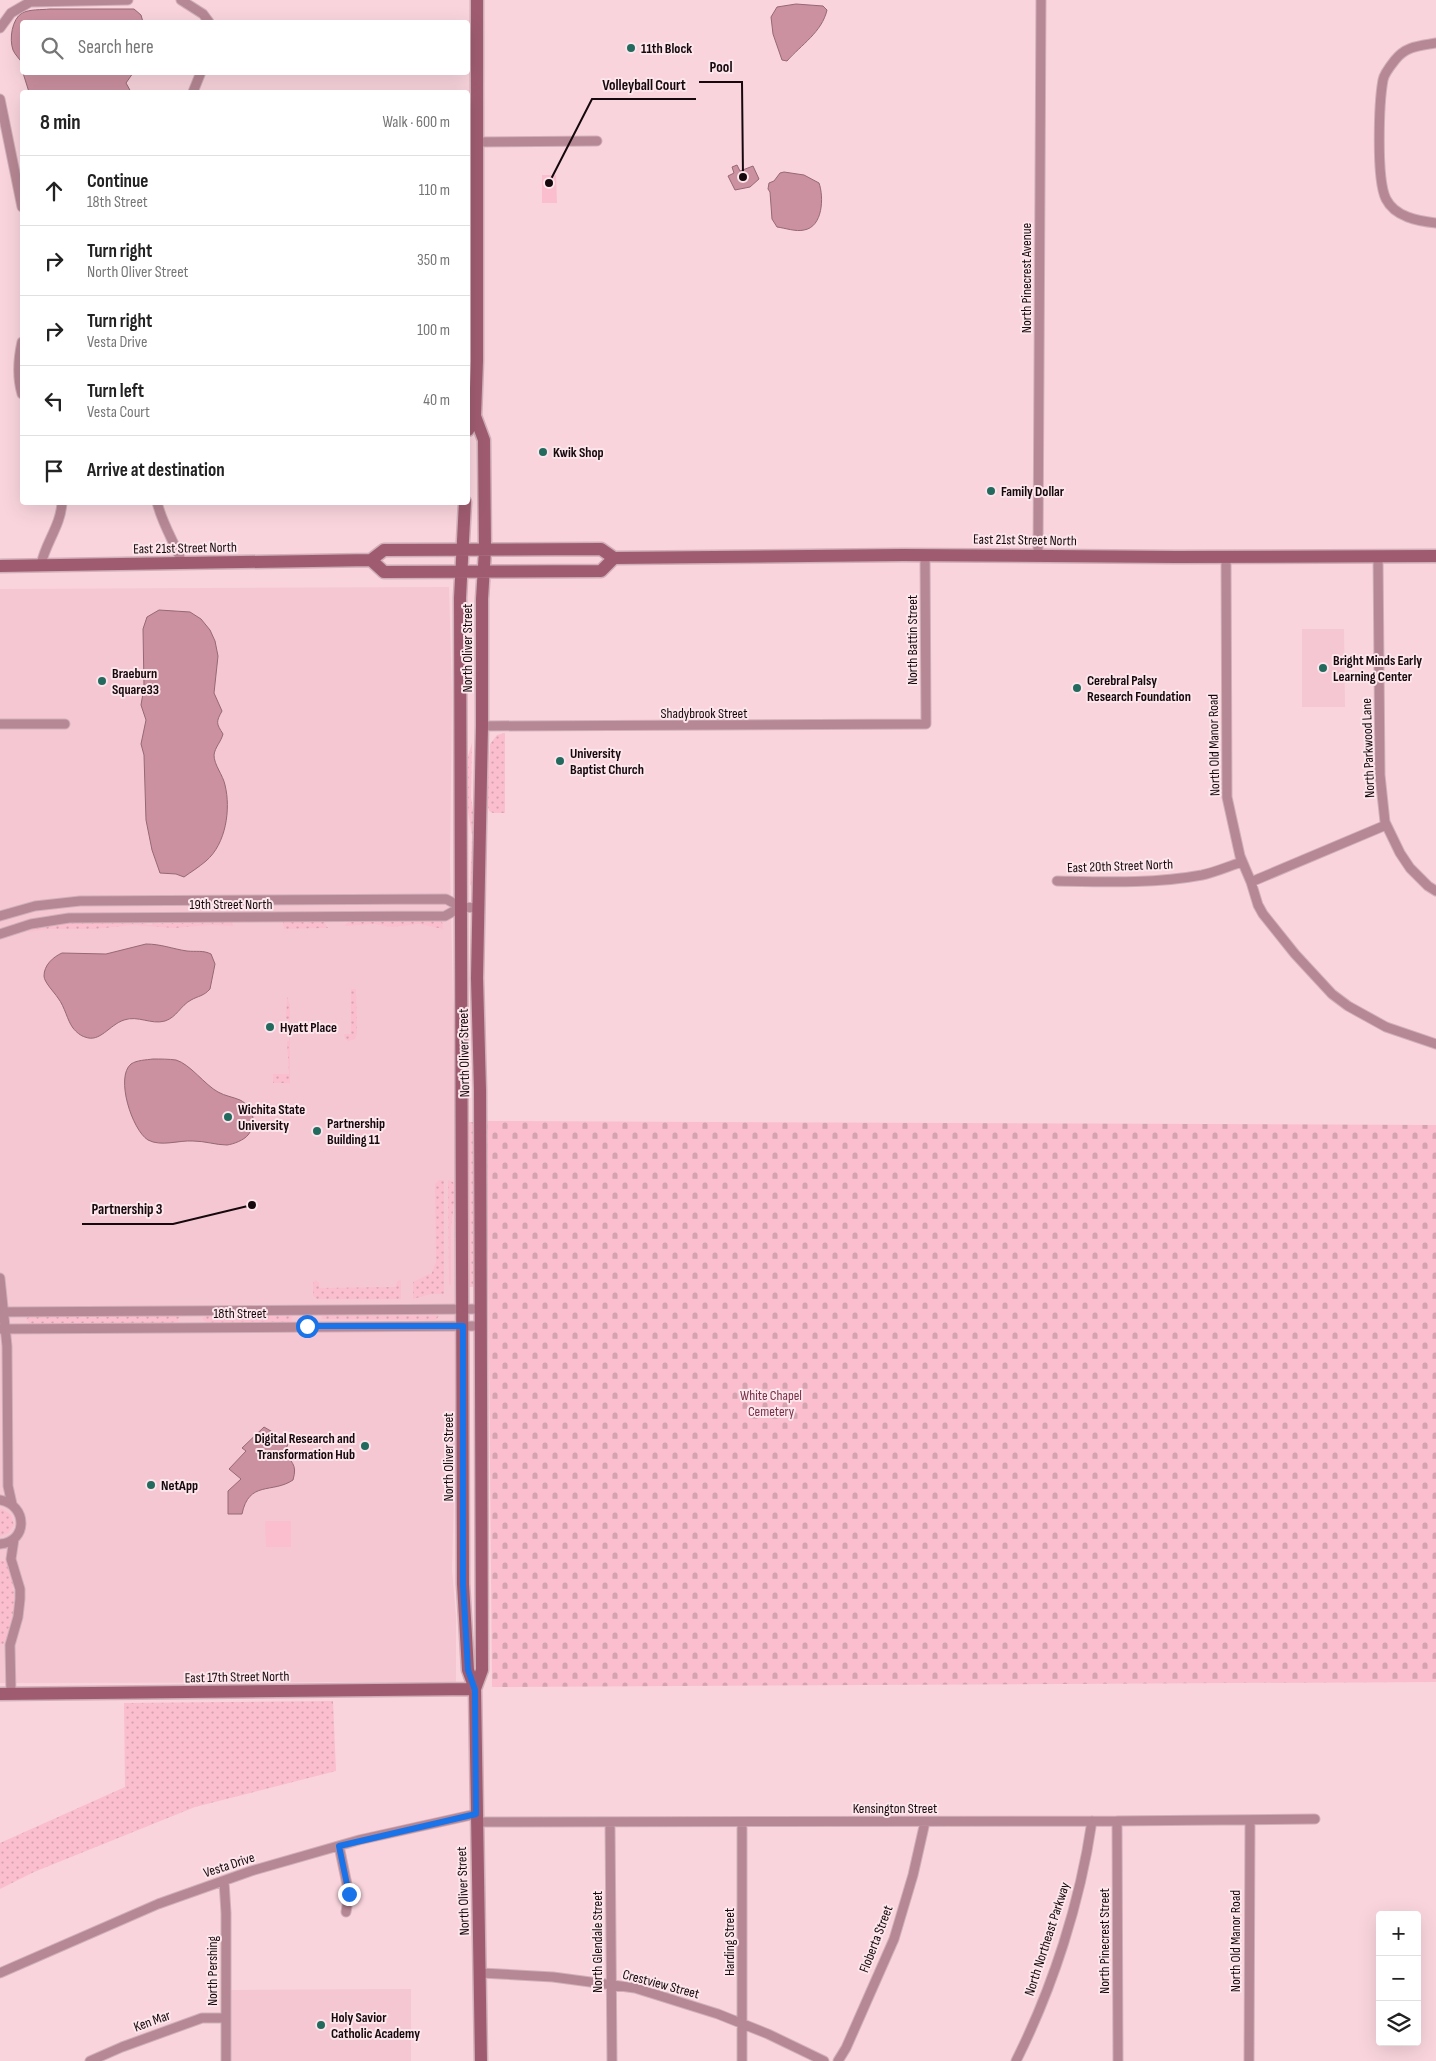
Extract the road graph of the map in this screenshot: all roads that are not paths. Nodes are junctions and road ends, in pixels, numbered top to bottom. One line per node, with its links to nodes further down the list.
1 (128, 0): 6 (street)
2 (181, 0): 5 (street)
3 (477, 0): 12 (main road, North Oliver Street)
4 (1041, 0): 25 (street, North Pinecrest Avenue)
5 (208, 20)
6 (0, 28)
7 (1436, 44): 14 (street)
8 (200, 75): 9 (street)
9 (194, 90)
10 (0, 99): 13 (street)
11 (596, 140): 12 (street)
12 (476, 142): 17 (main road, North Oliver Street)
13 (20, 197)
14 (1436, 223)
15 (20, 351): 16 (street)
16 (20, 382)
17 (475, 416): 18 (main road, North Oliver Street); 23 (main road, North Oliver Street)
18 (470, 426)
19 (62, 505): 32 (street)
20 (158, 505): 31 (street)
21 (465, 505): 22 (main road, North Oliver Street)
22 (463, 550): 23 (main road, East 21st Street North); 30 (main road, East 21st Street North); 34 (main road, North Oliver Street)
23 (485, 550): 29 (main road, East 21st Street North); 35 (main road, North Oliver Street)
24 (925, 555): 25 (main road, East 21st Street North); 29 (main road, East 21st Street North); 38 (street, North Battin Street)
25 (1038, 555): 28 (main road, East 21st Street North)
26 (1378, 556): 27 (main road, East 21st Street North); 28 (main road, East 21st Street North); 40 (street, North Parkwood Lane)
27 (1436, 556)
28 (1226, 557): 41 (street, North Old Manor Road)
29 (614, 558): 35 (main road)
30 (371, 560): 31 (main road, East 21st Street North); 34 (main road)
31 (182, 564): 32 (main road, East 21st Street North)
32 (41, 565): 33 (main road, East 21st Street North)
33 (0, 566)
34 (462, 571): 35 (main road); 45 (main road, North Oliver Street)
35 (483, 571): 39 (main road, North Oliver Street)
36 (0, 724): 37 (street)
37 (65, 724)
38 (926, 724): 39 (street, Shadybrook Street)
39 (482, 726): 46 (main road, North Oliver Street)
40 (1386, 825): 43 (street); 44 (street, North Parkwood Lane)
41 (1242, 862): 42 (street, East 20th Street North); 43 (street, North Old Manor Road)
42 (1057, 881)
43 (1251, 882): 49 (street, North Old Manor Road)
44 (1436, 891)
45 (461, 907): 46 (street, 19th Street North); 47 (street, 19th Street North); 48 (street, 19th Street North); 51 (main road, North Oliver Street)
46 (479, 908): 52 (main road, North Oliver Street)
47 (0, 916)
48 (0, 934)
49 (1436, 1044)
50 (0, 1278): 53 (street)
51 (462, 1309): 52 (street, 18th Street); 53 (street, 18th Street); 54 (main road, North Oliver Street)
52 (481, 1309): 55 (main road, North Oliver Street)
53 (2, 1312): 56 (street)
54 (463, 1326): 55 (street, 18th Street); 56 (street, 18th Street); 61 (main road, North Oliver Street)
55 (481, 1326): 61 (main road, North Oliver Street)
56 (3, 1329): 58 (street)
57 (0, 1500): 58 (street)
58 (12, 1504): 59 (street)
59 (14, 1539): 60 (street); 62 (street)
60 (0, 1544)
61 (475, 1690): 62 (main road, East 17th Street North); 63 (main road, North Oliver Street)
62 (6, 1694)
63 (476, 1818): 69 (street, Kensington Street); 71 (street, Vesta Drive); 75 (main road, North Oliver Street)
64 (1315, 1819): 65 (street, Kensington Street)
65 (1250, 1820): 67 (street, Kensington Street); 88 (street, North Old Manor Road)
66 (1092, 1821): 67 (street, Kensington Street); 68 (street, Kensington Street); 86 (street, North Northeast Parkway)
67 (1117, 1821): 87 (street, North Pinecrest Street)
68 (925, 1822): 70 (street, Kensington Street); 85 (street, Floberta Street)
69 (610, 1823): 70 (street, Kensington Street); 76 (street, North Glendale Street)
70 (742, 1823): 78 (street, Harding Street)
71 (339, 1846): 72 (street, Vesta Drive); 73 (street)
72 (224, 1881): 74 (street, Vesta Drive); 77 (street, North Pershing)
73 (346, 1912)
74 (0, 1973)
75 (481, 1973): 76 (street, Crestview Street); 81 (main road, North Oliver Street)
76 (611, 1985): 78 (street, Crestview Street); 82 (street, North Glendale Street)
77 (226, 2018): 79 (street, Ken Mar); 80 (street, North Pershing)
78 (743, 2024): 83 (street, Harding Street); 84 (street, Crestview Street)
79 (90, 2061)
80 (226, 2061)
81 (482, 2061)
82 (612, 2061)
83 (742, 2061)
84 (824, 2061)
85 (838, 2061)
86 (1016, 2061)
87 (1118, 2061)
88 (1249, 2061)

